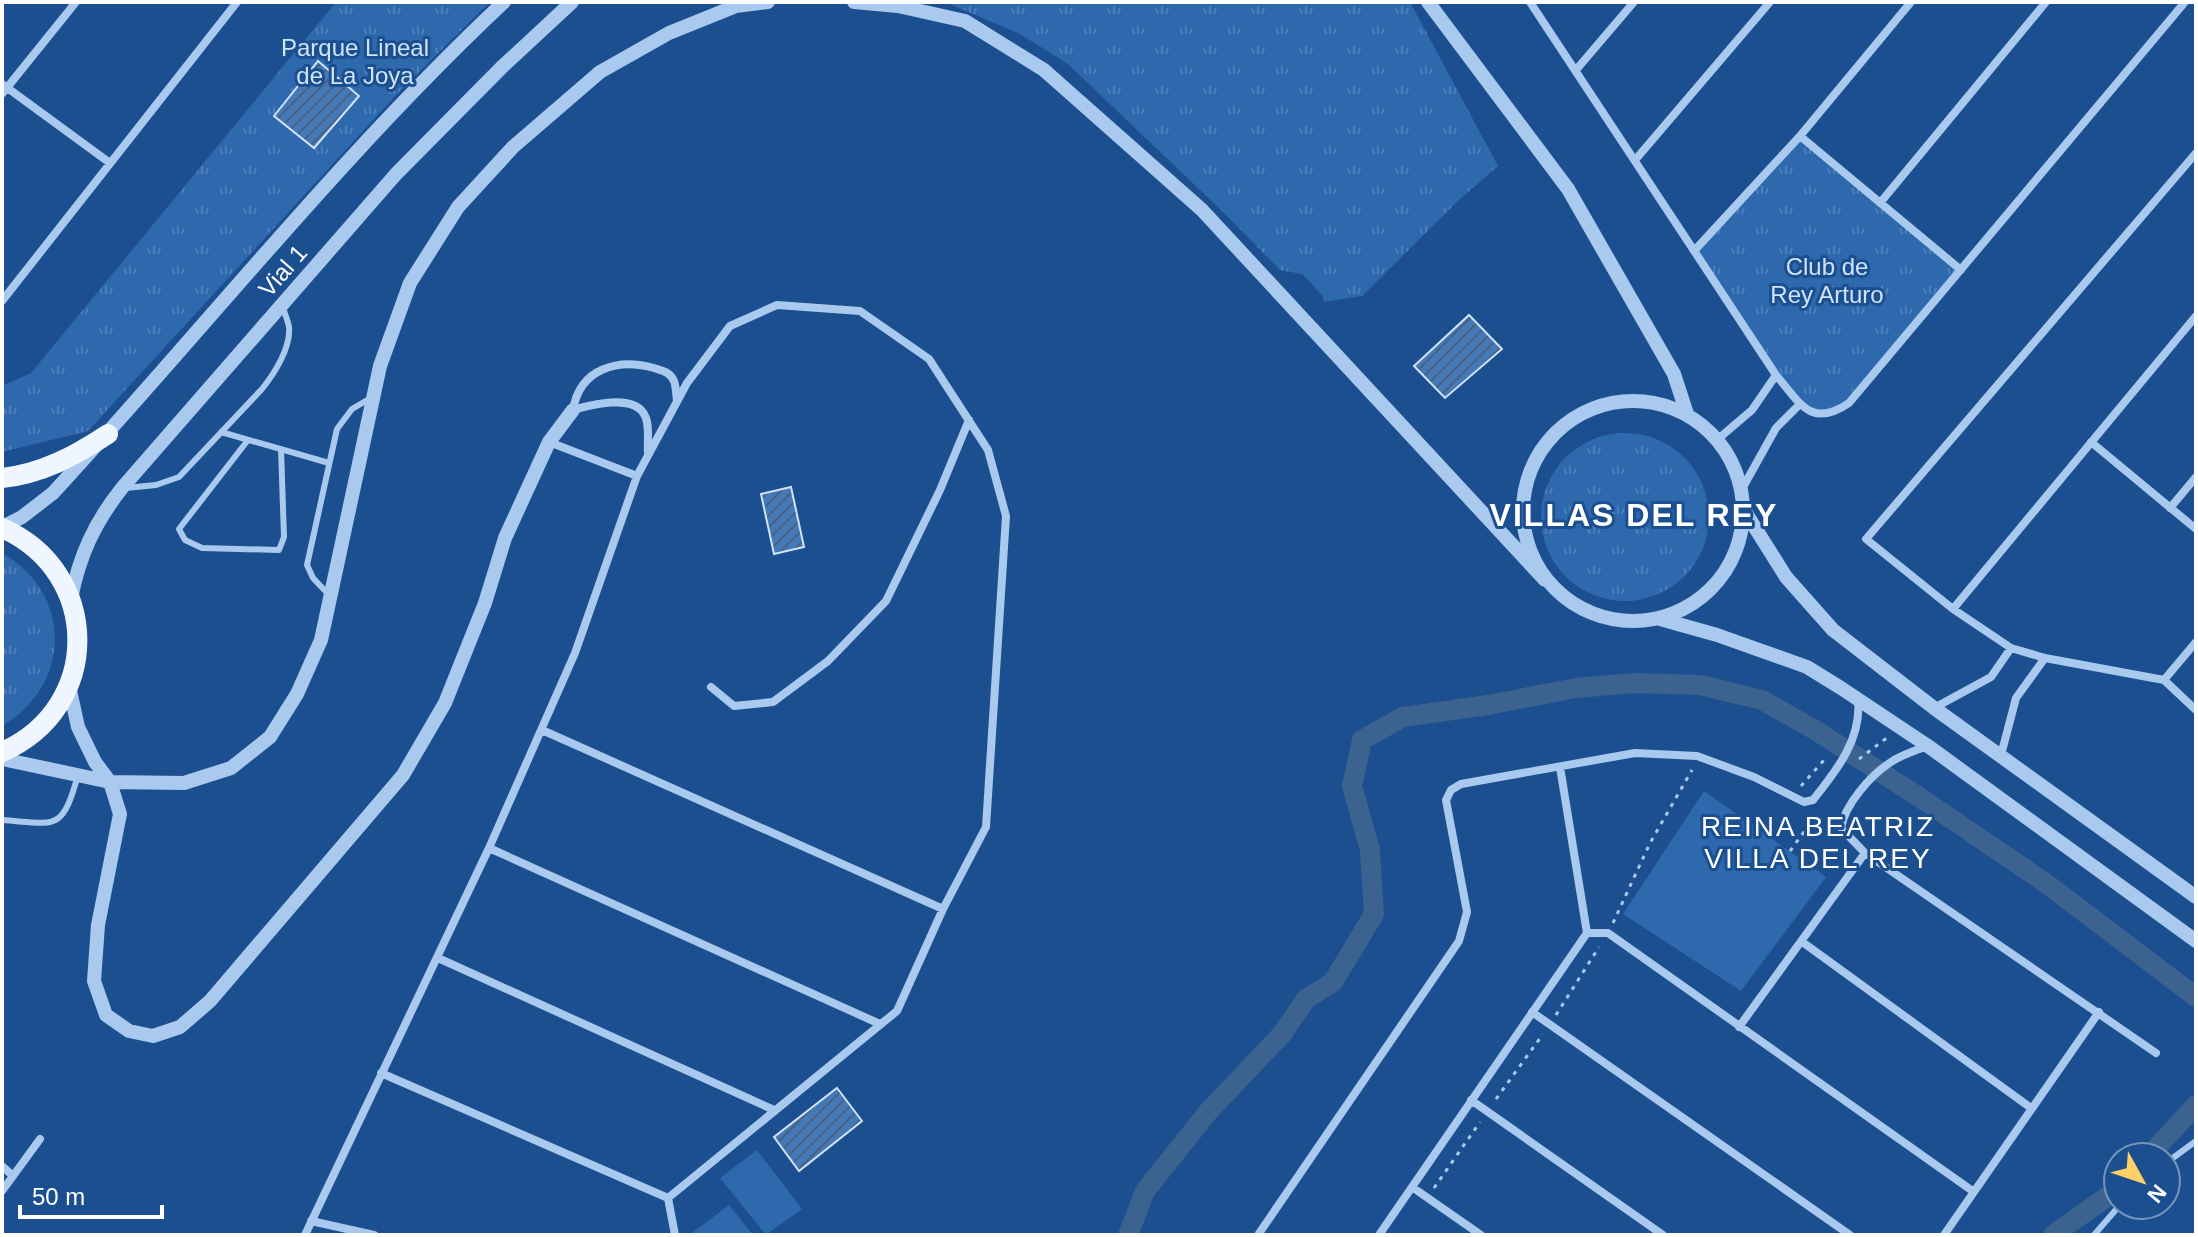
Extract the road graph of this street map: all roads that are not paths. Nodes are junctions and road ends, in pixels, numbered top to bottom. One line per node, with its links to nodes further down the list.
1 (76, 2): 15 (street)
2 (237, 2): 19 (street)
3 (504, 2): 34 (street, Vial 1)
4 (572, 2): 24 (street, Vial 1)
5 (768, 2): 27 (street)
6 (854, 2): 51 (street)
7 (1428, 2): 31 (street)
8 (1530, 2): 14 (street)
9 (1634, 2): 14 (street)
10 (1770, 2): 18 (street)
11 (1911, 2): 16 (street)
12 (2046, 2): 20 (street)
13 (2185, 2): 22 (street)
14 (1576, 70): 18 (street)
15 (4, 89): 19 (street)
16 (1800, 136): 20 (street); 21 (street)
17 (2196, 153): 54 (street)
18 (1636, 159): 21 (street)
19 (110, 163): 23 (street)
20 (1880, 203): 22 (street)
21 (1694, 251): 26 (street)
22 (1961, 270): 29 (street)
23 (2, 301)
24 (282, 304): 33 (lane); 45 (street, Vial 1)
25 (2196, 316): 38 (street)
26 (1776, 375): 29 (street); 35 (street)
27 (373, 396): 41 (lane); 52 (street)
28 (677, 400): 30 (street); 32 (street); 40 (street)
29 (1800, 404): 46 (street)
30 (573, 410): 37 (street); 40 (street)
31 (1687, 414): 35 (street); 51 (street)
32 (969, 420): 61 (street); 77 (street)
33 (221, 432): 36 (lane); 45 (lane)
34 (108, 434): 44 (main road); 49 (street, Vial 1)
35 (1718, 439): 46 (street)
36 (248, 440): 39 (lane); 39 (lane)
37 (549, 442): 42 (street); 72 (street)
38 (2091, 442): 47 (street); 54 (street)
39 (281, 449): 41 (lane)
40 (648, 455): 42 (street)
41 (329, 463): 52 (lane)
42 (637, 476): 65 (street)
43 (2196, 477): 47 (street)
44 (2, 478)
45 (122, 488): 53 (street, Vial 1)
46 (1742, 489): 48 (street)
47 (2170, 508): 50 (street)
48 (1744, 510): 55 (street); 63 (street)
49 (2, 528): 53 (main road)
50 (2196, 529)
51 (1545, 580): 55 (street)
52 (330, 596): 72 (street)
53 (71, 599): 60 (main road)
54 (1953, 609): 57 (street)
55 (1660, 619): 62 (street)
56 (2196, 642): 59 (street)
57 (2011, 648): 58 (street); 63 (street)
58 (2045, 658): 59 (street); 68 (street)
59 (2164, 680): 64 (street)
60 (69, 686): 67 (main road); 72 (street)
61 (711, 687)
62 (1858, 699): 66 (street); 70 (street)
63 (1934, 708): 68 (street)
64 (2196, 710)
65 (542, 730): 74 (street); 77 (street)
66 (1928, 746): 75 (street); 80 (street)
67 (2, 752)
68 (2001, 755): 76 (street)
69 (2, 759): 71 (street)
70 (1560, 767): 78 (street); 102 (street)
71 (78, 775): 72 (street); 73 (lane)
72 (110, 782)
73 (2, 820)
74 (489, 848): 81 (street); 84 (street)
75 (1865, 853): 79 (street); 83 (street)
76 (2196, 897)
77 (943, 909): 84 (street)
78 (1587, 933): 82 (street); 85 (street)
79 (1801, 941): 85 (street); 89 (street)
80 (2196, 941)
81 (438, 958): 87 (street); 90 (street)
82 (1532, 1012): 88 (street); 106 (street)
83 (2099, 1012): 86 (street); 89 (street)
84 (880, 1024): 90 (street)
85 (1739, 1027): 96 (street)
86 (2156, 1053)
87 (381, 1073): 97 (street); 98 (street)
88 (1471, 1100): 94 (street); 105 (street)
89 (2031, 1108): 96 (street)
90 (774, 1110): 97 (street)
91 (40, 1139): 93 (street)
92 (2, 1166): 93 (street)
93 (13, 1176): 95 (street)
94 (1412, 1187): 103 (street); 104 (street)
95 (2, 1191)
96 (1974, 1192): 107 (street)
97 (668, 1198): 101 (street)
98 (311, 1221): 99 (street); 100 (street)
99 (305, 1235)
100 (374, 1235)
101 (675, 1235)
102 (1258, 1235)
103 (1379, 1235)
104 (1481, 1235)
105 (1663, 1235)
106 (1850, 1235)
107 (1944, 1235)

